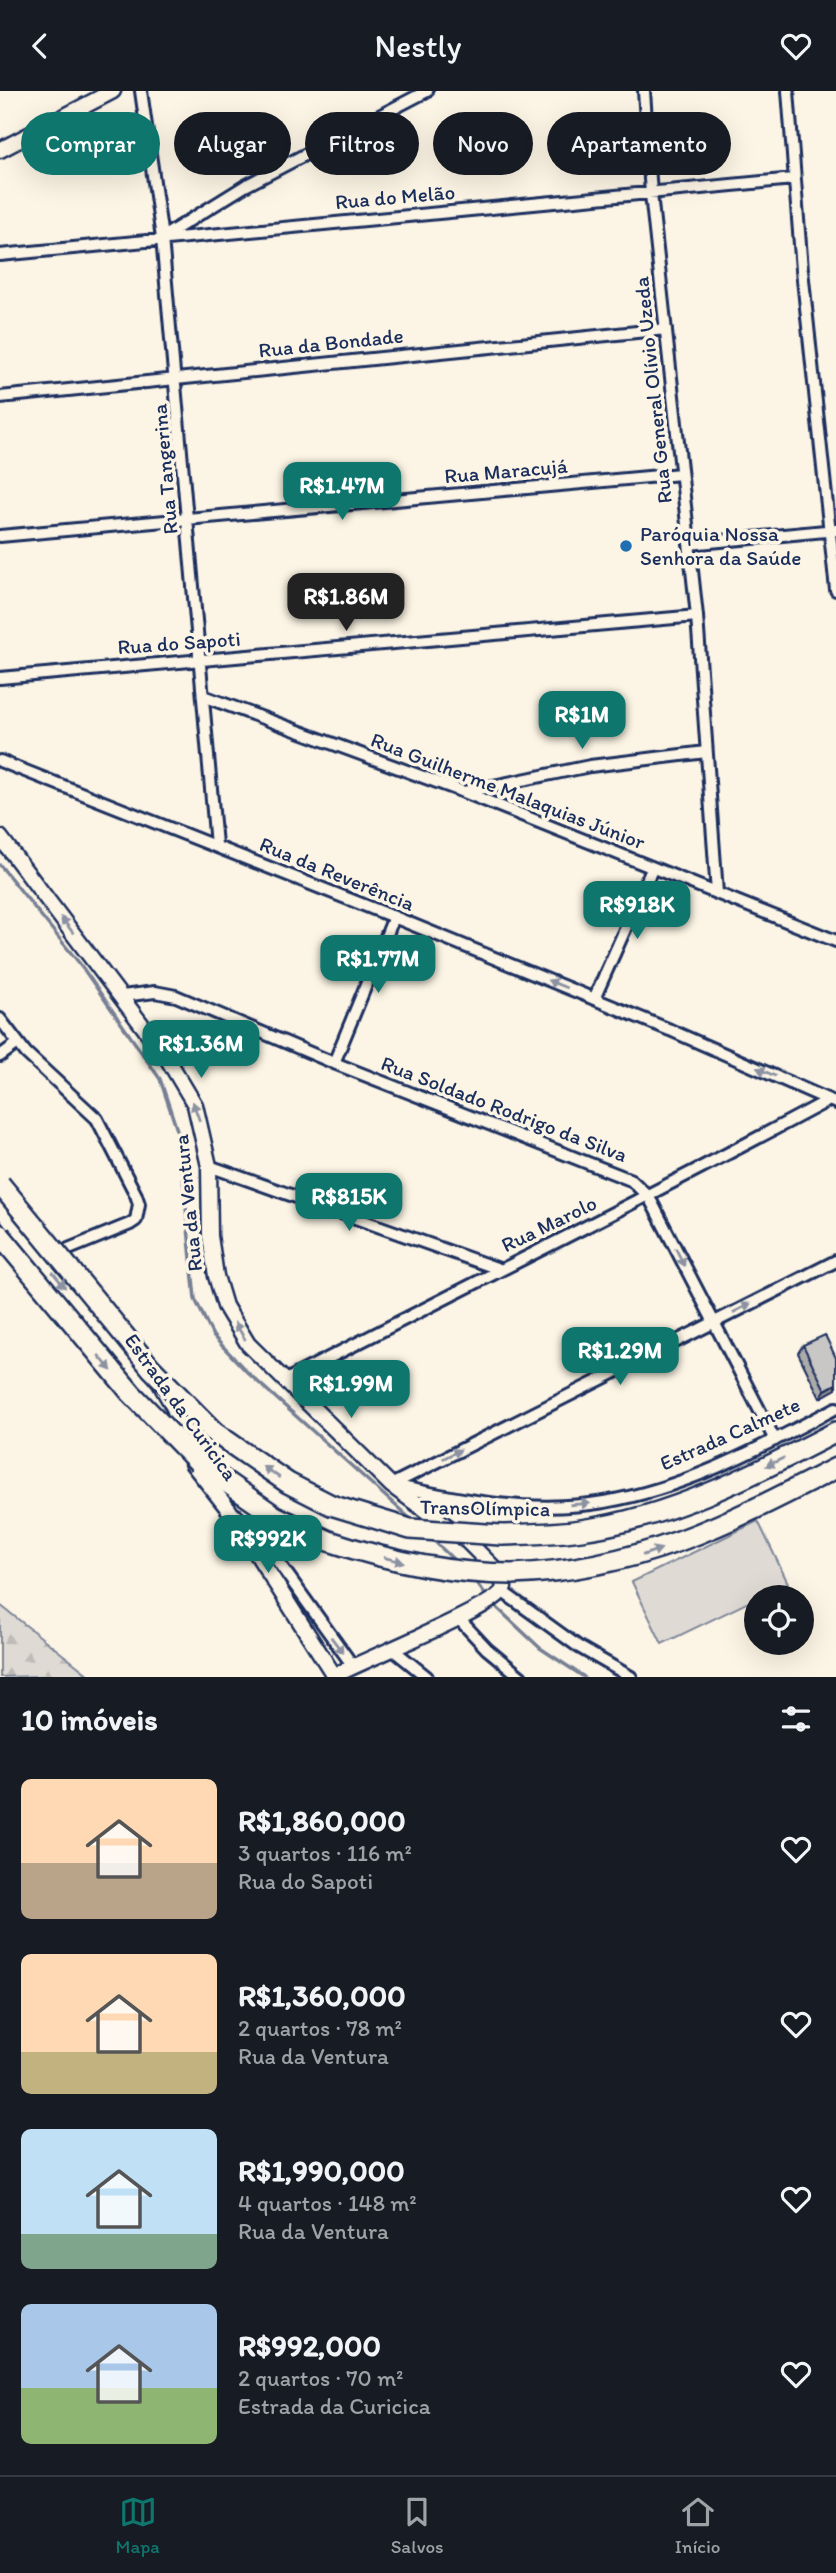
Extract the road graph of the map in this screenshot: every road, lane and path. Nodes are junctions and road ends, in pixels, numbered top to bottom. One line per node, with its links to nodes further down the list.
1 (113, 91): 6 (street)
2 (141, 91): 9 (street, Rua Tangerina)
3 (428, 91): 9 (street)
4 (644, 91): 8 (street, Rua General Olívio Uzeda)
5 (788, 91): 7 (street)
6 (0, 151)
7 (794, 179): 8 (street, Rua do Melão); 16 (street)
8 (651, 194): 9 (street, Rua do Melão); 11 (street, Rua General Olívio Uzeda)
9 (162, 237): 10 (street, Rua do Melão); 12 (street, Rua Tangerina)
10 (0, 255)
11 (666, 329): 12 (street, Rua da Bondade); 14 (street, Rua General Olívio Uzeda)
12 (176, 379): 13 (street, Rua da Bondade); 15 (street, Rua Tangerina)
13 (0, 397)
14 (681, 474): 15 (street, Rua Maracujá); 18 (street, Rua General Olívio Uzeda)
15 (190, 520): 17 (street, Rua Maracujá); 21 (street, Rua Tangerina)
16 (834, 530): 18 (street); 19 (street)
17 (0, 536)
18 (689, 544): 20 (street, Rua General Olívio Uzeda)
19 (836, 590)
20 (697, 616): 21 (street, Rua do Sapoti); 24 (street, Rua General Olívio Uzeda)
21 (199, 659): 22 (street, Rua do Sapoti); 23 (street, Rua Tangerina)
22 (0, 678)
23 (203, 696): 28 (street, Rua Guilherme Malaquias Júnior); 30 (street, Rua Tangerina)
24 (706, 752): 28 (street); 32 (street, Rua General Olívio Uzeda)
25 (0, 761): 26 (street, Rua da Reverência)
26 (16, 765): 27 (street); 30 (street, Rua da Reverência)
27 (0, 769)
28 (464, 792): 31 (street, Rua Guilherme Malaquias Júnior)
29 (0, 838): 35 (street, Rua da Ventura, one-way to 29)
30 (216, 845): 33 (street, Rua da Reverência)
31 (652, 869): 32 (street, Rua Guilherme Malaquias Júnior); 36 (street)
32 (717, 893): 34 (street, Rua Guilherme Malaquias Júnior)
33 (394, 916): 36 (street, Rua da Reverência, one-way to 33); 40 (street)
34 (836, 940)
35 (122, 996): 40 (street, Rua Soldado Rodrigo da Silva); 42 (street, Rua da Ventura, one-way to 35)
36 (594, 999): 41 (street, Rua da Reverência, one-way to 36)
37 (0, 1019): 38 (street)
38 (18, 1042): 39 (street); 47 (street)
39 (0, 1056)
40 (334, 1063): 44 (street, Rua Soldado Rodrigo da Silva)
41 (832, 1101): 44 (street, Rua Marolo)
42 (209, 1166): 49 (street); 51 (street, Rua da Ventura, one-way to 42)
43 (0, 1184): 53 (highway, TransOlímpica, one-way to 43, bridge)
44 (649, 1197): 49 (street, Rua Marolo); 50 (street, Rua Soldado Rodrigo da Silva, one-way to 50)
45 (0, 1208): 47 (street, Estrada da Curicica)
46 (0, 1235): 55 (highway, one-way to 55, bridge)
47 (43, 1260): 57 (street, Estrada da Curicica, one-way to 57)
48 (836, 1261): 50 (street, one-way to 48)
49 (499, 1269): 51 (street, Rua Marolo)
50 (714, 1322): 54 (street, Rua Soldado Rodrigo da Silva); 56 (street, one-way to 50)
51 (286, 1380): 56 (street, Rua da Ventura)
52 (836, 1408): 54 (street, Estrada Calmete)
53 (836, 1432)
54 (775, 1440): 56 (street, Estrada Calmete, one-way to 54)
55 (836, 1468)
56 (391, 1485): 58 (street, Rua da Ventura)
57 (229, 1510): 61 (street, one-way to 61); 62 (street, Estrada da Curicica)
58 (501, 1594): 59 (street); 65 (street)
59 (459, 1619): 60 (street); 64 (street)
60 (391, 1648): 61 (street); 63 (street)
61 (353, 1666): 62 (street)
62 (335, 1677)
63 (427, 1677)
64 (521, 1677)
65 (632, 1677)

